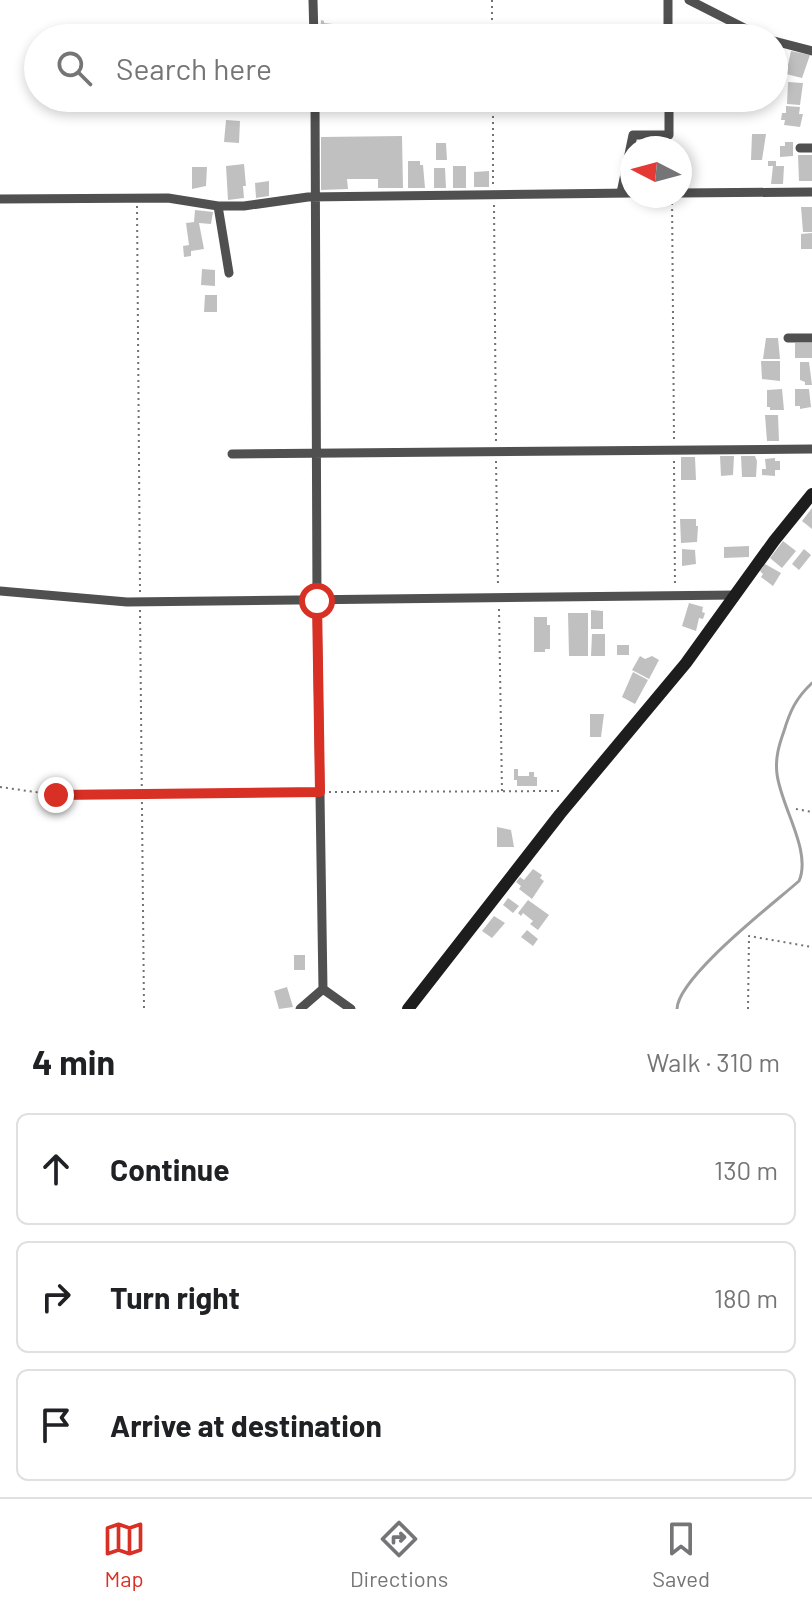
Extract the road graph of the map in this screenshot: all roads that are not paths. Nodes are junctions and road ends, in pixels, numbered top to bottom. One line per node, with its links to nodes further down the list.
1 (313, 0): 4 (street)
2 (668, 0): 5 (street)
3 (689, 0): 6 (street)
4 (314, 24)
5 (668, 24)
6 (736, 24)
7 (788, 45): 8 (street)
8 (812, 51)
9 (315, 112): 17 (street)
10 (669, 112): 11 (street)
11 (633, 136)
12 (800, 148): 13 (street)
13 (812, 148)
14 (812, 192): 16 (street)
15 (620, 193): 17 (street)
16 (692, 193)
17 (316, 197): 19 (street); 24 (street)
18 (0, 199): 19 (street)
19 (218, 206): 20 (street)
20 (229, 273)
21 (788, 338): 22 (street)
22 (812, 338)
23 (812, 449): 24 (street)
24 (317, 453): 25 (street); 29 (street)
25 (232, 454)
26 (812, 494): 28 (street)
27 (0, 591): 29 (street)
28 (736, 595): 29 (street); 33 (street)
29 (317, 601): 30 (street)
30 (323, 989): 31 (street); 32 (street)
31 (300, 1009)
32 (351, 1009)
33 (408, 1009)

